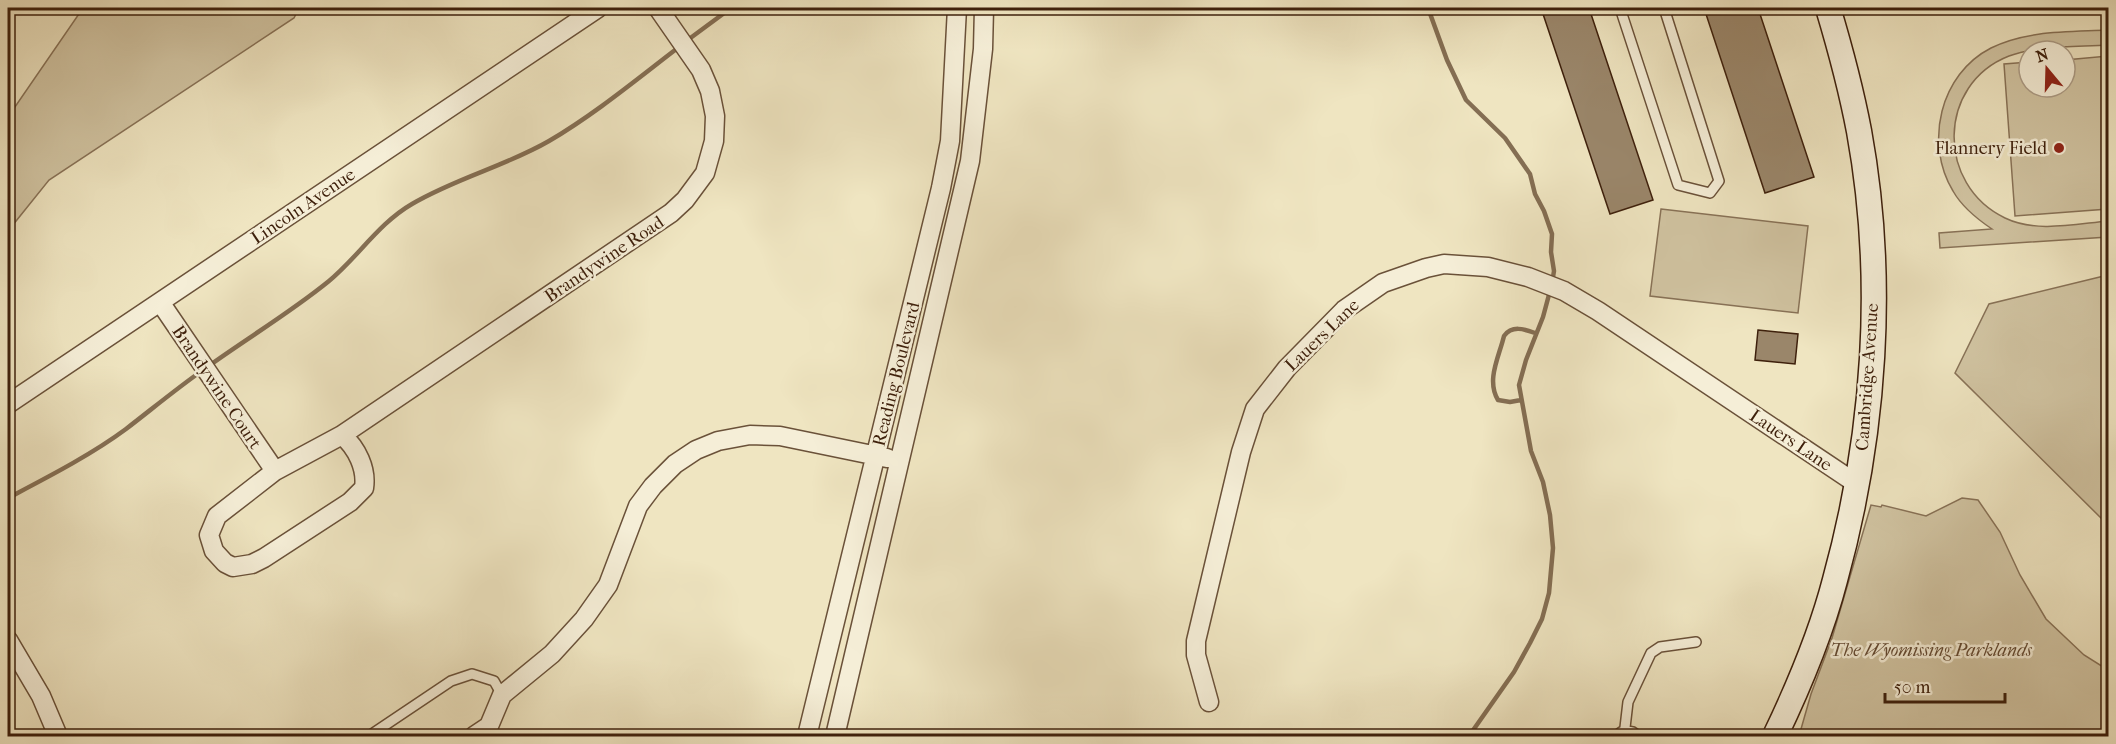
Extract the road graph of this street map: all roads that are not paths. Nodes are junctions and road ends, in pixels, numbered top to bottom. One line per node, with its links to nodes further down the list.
1 (598, 8): 8 (street, Lincoln Avenue)
2 (658, 8): 10 (street, Brandywine Road)
3 (957, 8): 11 (street, Reading Boulevard)
4 (984, 8): 12 (street, Reading Boulevard)
5 (1620, 8): 6 (lane)
6 (1664, 8)
7 (1828, 8): 14 (street, Cambridge Avenue)
8 (160, 302): 9 (street, Lincoln Avenue); 13 (street, Brandywine Court)
9 (8, 404)
10 (342, 435): 13 (street); 13 (street)
11 (875, 455): 12 (street); 17 (street); 22 (street, Reading Boulevard)
12 (901, 461): 23 (street, Reading Boulevard)
13 (275, 471)
14 (1857, 484): 18 (street, Lauers Lane); 26 (street, Cambridge Avenue)
15 (8, 639): 19 (street)
16 (1696, 642): 24 (lane)
17 (502, 694): 20 (lane); 21 (street)
18 (1209, 702)
19 (58, 736)
20 (369, 736)
21 (474, 736)
22 (807, 736)
23 (835, 736)
24 (1624, 736): 25 (street)
25 (1631, 736)
26 (1775, 736)

